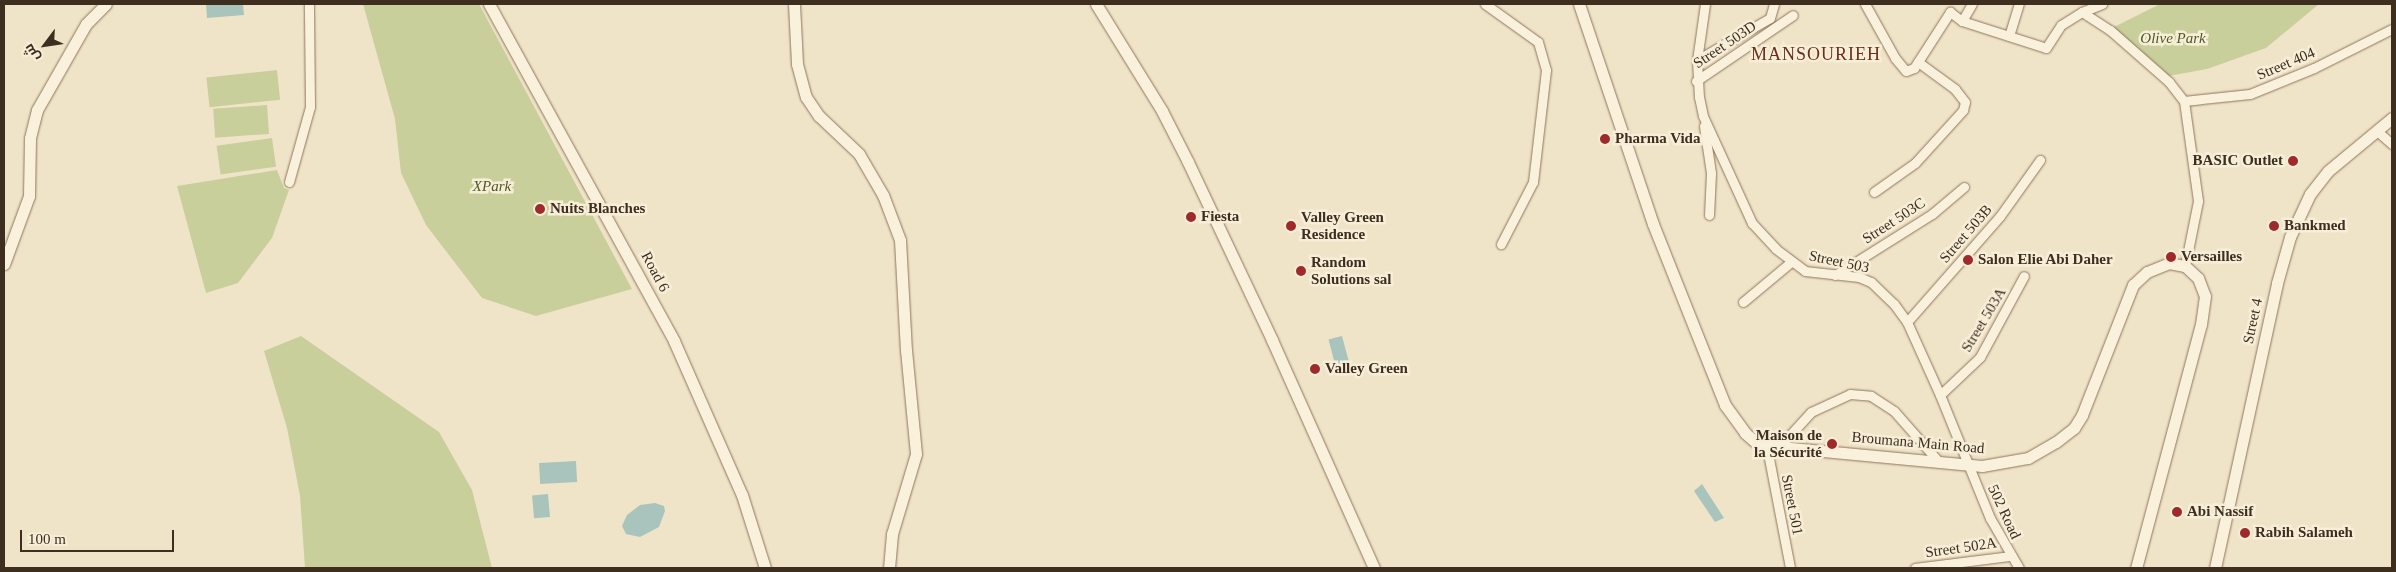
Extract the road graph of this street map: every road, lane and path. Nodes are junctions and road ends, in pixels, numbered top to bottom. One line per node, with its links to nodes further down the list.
1 (106, 4): 35 (street)
2 (308, 4): 29 (street)
3 (489, 4): 46 (street, Road 6)
4 (794, 4): 47 (street)
5 (1096, 4): 48 (street)
6 (1485, 4): 33 (street)
7 (1579, 4): 42 (street, Broumana Main Road)
8 (1705, 4): 20 (street, Street 503)
9 (1774, 4): 20 (street)
10 (1865, 4): 21 (street)
11 (1972, 4): 17 (street)
12 (2019, 4): 19 (street)
13 (2102, 4): 15 (street)
14 (1949, 8): 17 (street); 21 (street)
15 (2082, 12): 19 (street); 23 (street)
16 (1793, 15): 22 (street, Street 503D)
17 (1962, 21): 19 (street)
18 (2392, 29): 23 (street, Street 404)
19 (2009, 36)
20 (1697, 60): 22 (street, Street 503)
21 (1918, 62): 31 (street)
22 (1696, 81): 24 (street, Street 503)
23 (2184, 101): 36 (street)
24 (1703, 116): 32 (street); 34 (street, Street 503)
25 (2392, 118): 26 (street, Street 4)
26 (2377, 131): 27 (street); 53 (street, Street 4)
27 (2392, 144)
28 (2040, 160): 40 (street, Street 503B)
29 (289, 182)
30 (1964, 186): 37 (street, Street 503C)
31 (1874, 192)
32 (1709, 215)
33 (1501, 244)
34 (1791, 262): 37 (street, Street 503); 39 (street)
35 (4, 264)
36 (2185, 266): 44 (street, Broumana Main Road); 52 (street)
37 (1835, 275): 40 (street, Street 503)
38 (2024, 276): 41 (street, Street 503A)
39 (1743, 302)
40 (1907, 322): 41 (street, Street 503)
41 (1940, 395): 44 (street, Street 503)
42 (1772, 448): 43 (street, Broumana Main Road); 43 (street); 49 (street, Street 501)
43 (1939, 462): 44 (street, Broumana Main Road)
44 (1968, 464): 45 (street, 502 Road)
45 (2010, 556): 50 (street, Street 502A); 51 (street, 502 Road)
46 (765, 568)
47 (889, 568)
48 (1374, 568)
49 (1790, 568)
50 (1915, 568)
51 (2019, 568)
52 (2136, 568)
53 (2215, 568)

